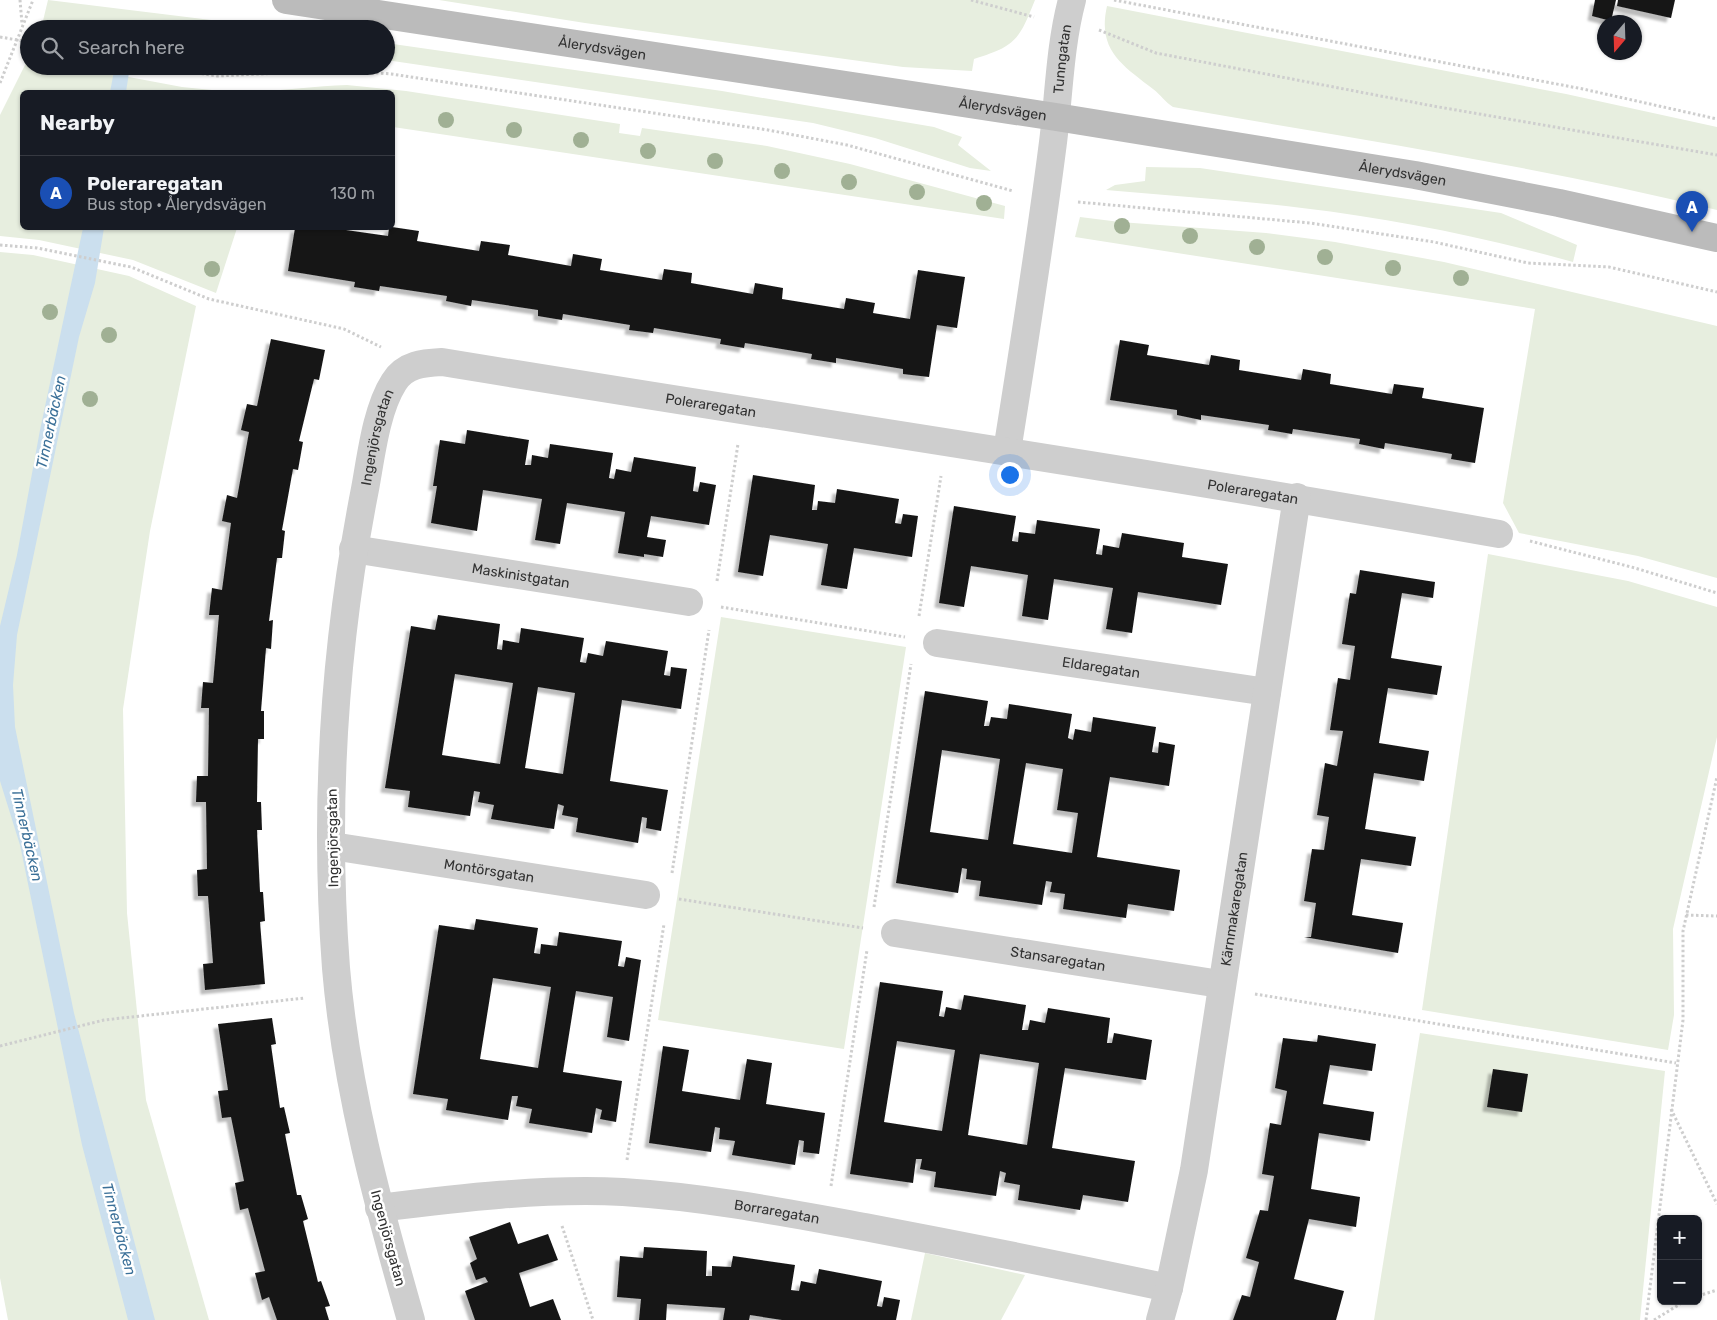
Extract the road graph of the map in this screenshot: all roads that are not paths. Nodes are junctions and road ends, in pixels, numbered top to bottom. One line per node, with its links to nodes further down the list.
1 (286, 0): 3 (main road, Ålerydsvägen)
2 (1069, 11): 3 (street, Tunngatan)
3 (1056, 117): 4 (main road, Ålerydsvägen); 6 (street)
4 (1717, 238)
5 (415, 364): 6 (street, Poleraregatan); 9 (street, Ingenjörsgatan)
6 (1007, 451): 7 (street, Poleraregatan)
7 (1297, 498): 8 (street, Poleraregatan); 12 (street, Kärnmakaregatan)
8 (1499, 534)
9 (353, 549): 10 (street, Maskinistgatan); 13 (street, Ingenjörsgatan)
10 (701, 604)
11 (926, 641): 12 (street, Eldaregatan)
12 (1266, 692): 16 (street, Kärnmakaregatan)
13 (332, 846): 14 (street, Montörsgatan); 17 (street, Ingenjörsgatan)
14 (657, 896)
15 (883, 931): 16 (street, Stansaregatan)
16 (1220, 984): 18 (street, Kärnmakaregatan)
17 (379, 1208): 18 (street, Borraregatan); 19 (street, Ingenjörsgatan)
18 (1169, 1288): 20 (street, Kärnmakaregatan)
19 (411, 1320)
20 (1160, 1320)

